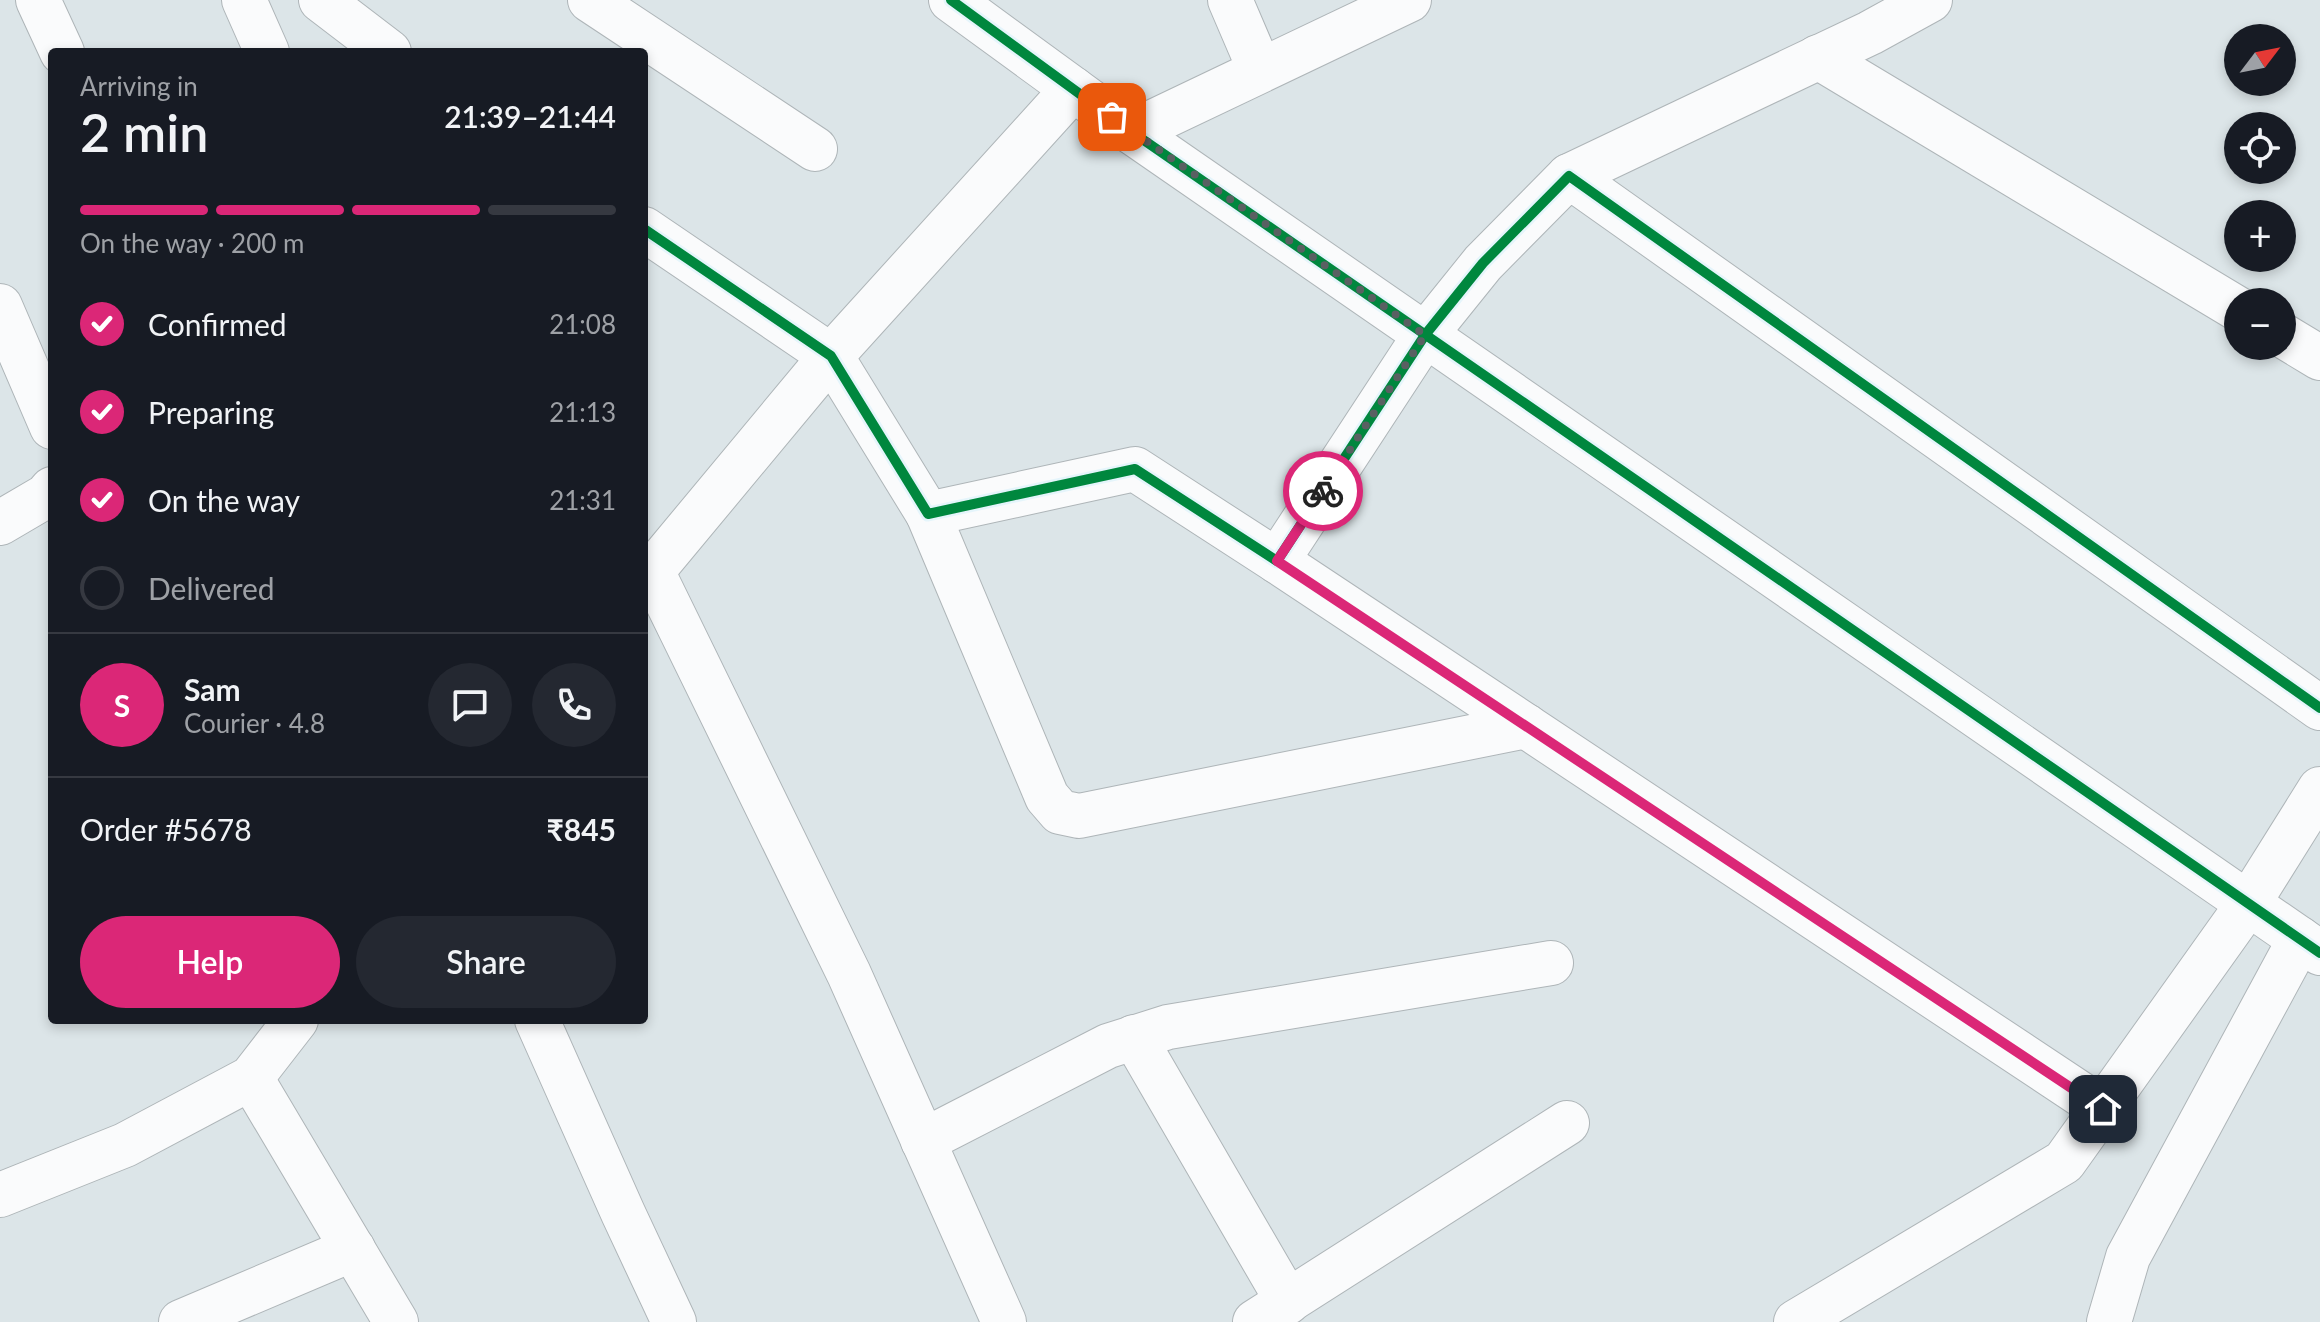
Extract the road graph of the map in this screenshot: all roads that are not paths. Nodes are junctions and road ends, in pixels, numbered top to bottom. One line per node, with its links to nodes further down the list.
1 (38, 0): 9 (street)
2 (244, 0): 10 (street)
3 (321, 0): 11 (street)
4 (590, 0): 16 (street)
5 (951, 0): 14 (street)
6 (1230, 0): 13 (street)
7 (1409, 0): 13 (street)
8 (1930, 0): 12 (street)
9 (60, 48)
10 (265, 48)
11 (384, 48)
12 (1818, 57): 17 (street); 19 (street)
13 (1260, 70): 15 (street)
14 (1073, 89): 15 (street); 23 (street)
15 (1132, 132): 21 (street)
16 (815, 149)
17 (1569, 176): 21 (street); 31 (street)
18 (648, 232): 23 (street)
19 (2224, 301)
20 (0, 306): 25 (street)
21 (1425, 335): 29 (street); 34 (street)
22 (2296, 343): 24 (street)
23 (831, 356): 27 (street); 30 (street)
24 (2320, 358)
25 (48, 418)
26 (48, 496): 28 (street)
27 (928, 514): 29 (street); 32 (street)
28 (0, 523)
29 (1277, 561): 32 (street)
30 (648, 576): 43 (street)
31 (2320, 708)
32 (1526, 726): 41 (street)
33 (2320, 789): 34 (street)
34 (2248, 904): 35 (street); 41 (street)
35 (2310, 946): 52 (street)
36 (1551, 963): 39 (street)
37 (293, 1024): 40 (street)
38 (539, 1024): 49 (street)
39 (1134, 1037): 43 (street); 46 (street)
40 (251, 1078): 44 (street); 45 (street)
41 (2103, 1109): 51 (street)
42 (1567, 1123): 46 (street)
43 (923, 1141): 50 (street)
44 (0, 1195)
45 (353, 1249): 47 (street); 48 (street)
46 (1272, 1312)
47 (181, 1322)
48 (396, 1322)
49 (674, 1322)
50 (1004, 1322)
51 (1796, 1322)
52 (2109, 1322)

